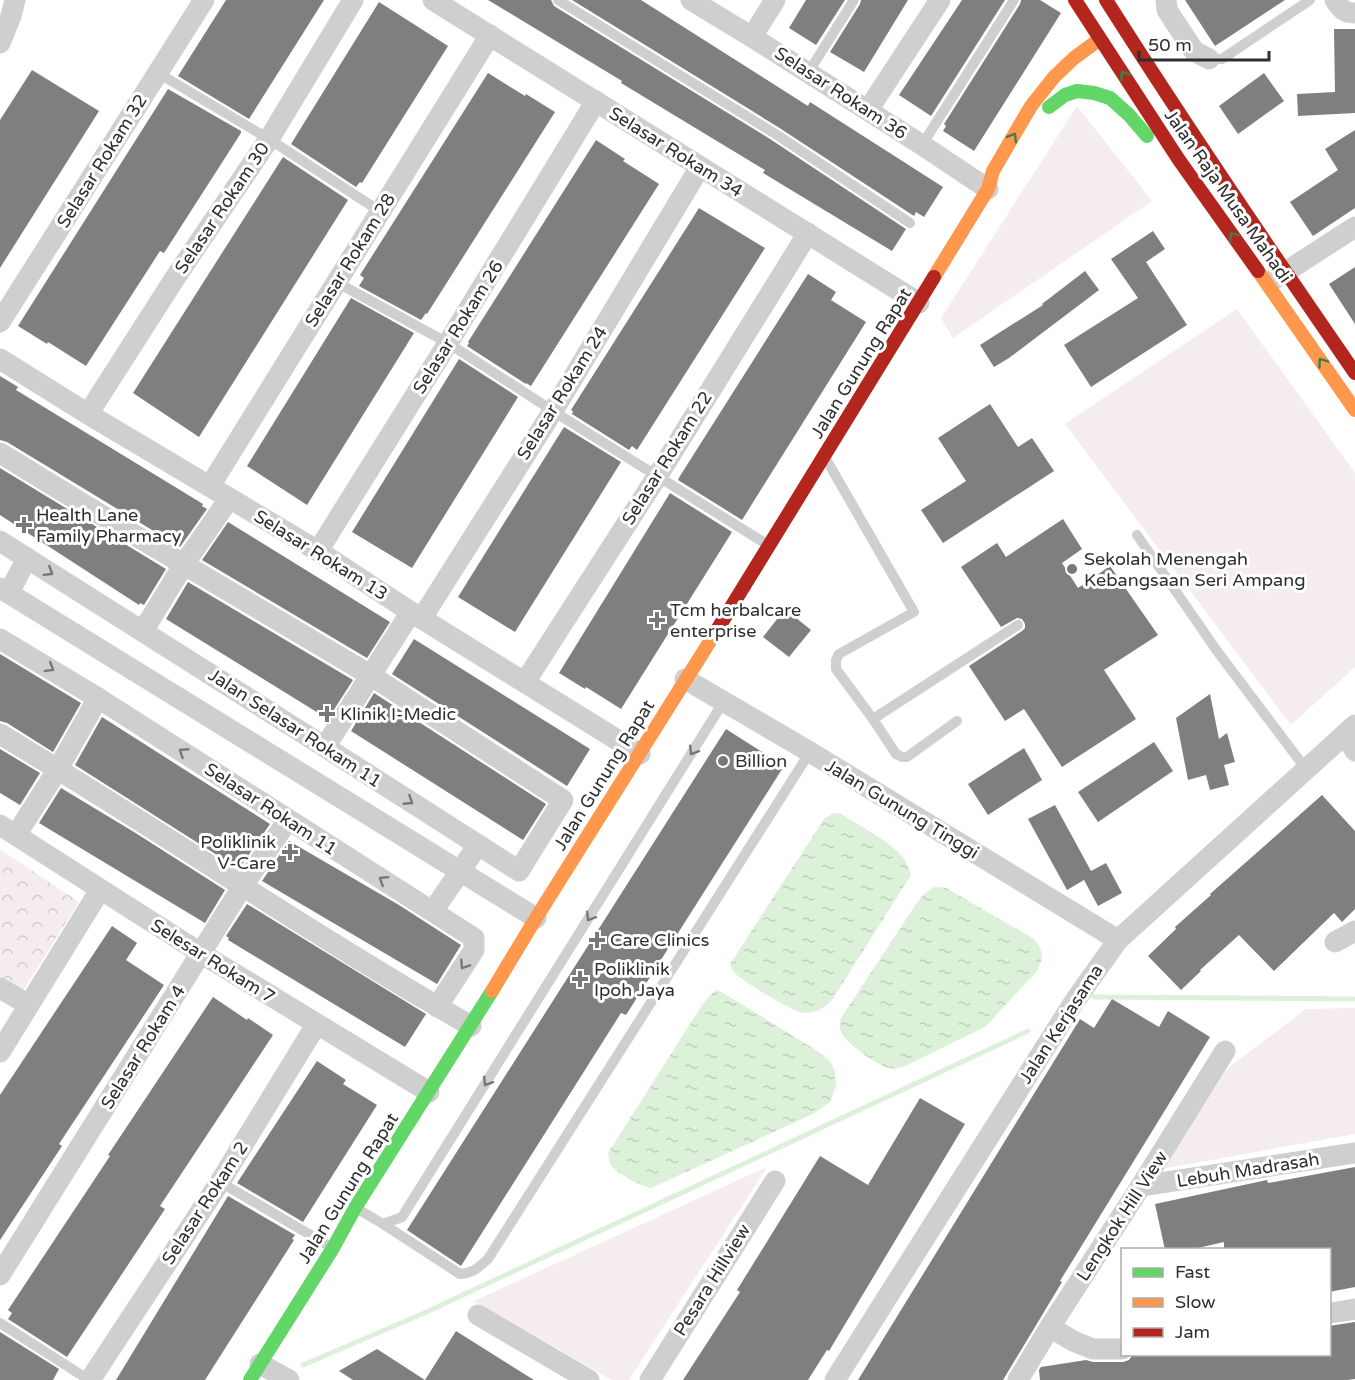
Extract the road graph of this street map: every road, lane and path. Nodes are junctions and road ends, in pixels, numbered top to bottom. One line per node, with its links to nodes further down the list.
1 (15, 0): 20 (street)
2 (204, 0): 25 (street, Selasar Rokam 32)
3 (353, 0): 29 (street, Selasar Rokam 30)
4 (433, 0): 18 (street, Selasar Rokam 34)
5 (558, 0): 35 (lane)
6 (692, 0): 19 (street, Selasar Rokam 36)
7 (775, 0): 19 (street)
8 (854, 0): 24 (lane)
9 (940, 0): 28 (street)
10 (1014, 0): 30 (lane)
11 (1075, 0): 21 (street, Jalan Raja Musa Mahadi)
12 (1100, 0): 21 (street)
13 (1106, 0): 22 (street, Jalan Raja Musa Mahadi)
14 (1166, 0): 23 (street)
15 (1310, 0): 23 (lane)
16 (1335, 0): 17 (street)
17 (1355, 13)
18 (490, 35): 27 (street, Selasar Rokam 34); 34 (street, Selasar Rokam 28)
19 (752, 37): 24 (street, Selasar Rokam 36)
20 (0, 43)
21 (1107, 49): 22 (street); 31 (street, Jalan Raja Musa Mahadi, one-way to 21); 33 (street, Jalan Gunung Rapat, one-way to 21)
22 (1141, 55): 38 (street, Jalan Raja Musa Mahadi)
23 (1209, 59)
24 (808, 72): 28 (street, Selasar Rokam 36)
25 (158, 73): 29 (lane); 41 (street, Selasar Rokam 32)
26 (1079, 76): 31 (street)
27 (596, 101): 32 (street, Selasar Rokam 34); 42 (street, Selasar Rokam 26)
28 (868, 110): 30 (street, Selasar Rokam 36)
29 (269, 139): 34 (lane); 47 (street, Selasar Rokam 30)
30 (922, 145): 33 (street, Selasar Rokam 36)
31 (1179, 160): 38 (street, Jalan Raja Musa Mahadi, one-way to 31)
32 (700, 167): 37 (street, Selasar Rokam 34); 46 (street, Selasar Rokam 24)
33 (997, 184): 40 (street, Jalan Gunung Rapat)
34 (381, 212): 39 (street, Selasar Rokam 28)
35 (910, 223)
36 (1355, 227): 38 (street)
37 (808, 233): 40 (street, Selasar Rokam 34); 50 (street, Selasar Rokam 22)
38 (1276, 278): 44 (street, Jalan Raja Musa Mahadi); 45 (street, Jalan Raja Musa Mahadi, one-way to 38)
39 (336, 282): 42 (lane); 51 (street, Selasar Rokam 28)
40 (919, 303): 49 (street, Jalan Gunung Rapat)
41 (0, 322)
42 (448, 344): 46 (lane); 56 (street, Selasar Rokam 26)
43 (0, 359): 47 (street, Selasar Rokam 13)
44 (1355, 373)
45 (1355, 410)
46 (553, 411): 50 (lane); 60 (street, Selasar Rokam 24)
47 (88, 414): 51 (street, Selasar Rokam 13)
48 (0, 453): 58 (street)
49 (825, 456): 55 (street, Jalan Gunung Rapat); 69 (lane)
50 (658, 475): 55 (lane); 66 (street, Selasar Rokam 22)
51 (210, 486): 52 (street, Selasar Rokam 13)
52 (229, 499): 56 (street, Selasar Rokam 13); 58 (street)
53 (1137, 535): 77 (lane)
54 (0, 541): 57 (street, Jalan Selasar Rokam 11)
55 (770, 546): 65 (street, Jalan Gunung Rapat)
56 (318, 551): 60 (street, Selasar Rokam 13)
57 (27, 558): 59 (street); 62 (street, Jalan Selasar Rokam 11, one-way to 62)
58 (184, 564): 62 (street); 64 (street)
59 (4, 591): 81 (street)
60 (416, 615): 64 (street, Selasar Rokam 24); 66 (street, Selasar Rokam 13)
61 (1018, 625): 69 (lane)
62 (143, 632): 73 (street, Jalan Selasar Rokam 11)
63 (0, 639): 67 (street, Selasar Rokam 11, one-way to 67)
64 (370, 675): 73 (street, Selasar Rokam 24); 80 (street, Jalan Selasar Rokam 11)
65 (685, 679): 68 (street, Jalan Gunung Tinggi); 75 (street, Jalan Gunung Rapat)
66 (525, 682): 75 (street, Selasar Rokam 13)
67 (98, 698): 76 (street); 78 (street, Selasar Rokam 11, one-way to 67)
68 (724, 702): 74 (street, Jalan Gunung Tinggi); 103 (lane, one-way to 103)
69 (873, 719): 70 (lane)
70 (957, 721)
71 (0, 734): 76 (street)
72 (1352, 736): 77 (street, Jalan Kerjasama)
73 (325, 747): 80 (street, Jalan Selasar Rokam 11, one-way to 80)
74 (810, 752): 87 (street, Jalan Gunung Tinggi); 103 (lane)
75 (640, 754): 85 (street, Jalan Gunung Rapat)
76 (58, 769): 79 (street); 82 (street)
77 (1306, 769): 87 (street, Jalan Kerjasama)
78 (288, 820): 82 (street, Selasar Rokam 4); 84 (street, Selasar Rokam 11, one-way to 78)
79 (8, 830): 83 (street, Selesar Rokam 7)
80 (478, 845): 81 (street)
81 (460, 872): 84 (street); 85 (street)
82 (243, 887): 89 (street, Selasar Rokam 4); 92 (street)
83 (100, 890): 89 (street, Selesar Rokam 7); 91 (street)
84 (433, 910): 92 (street, Selasar Rokam 11, one-way to 92)
85 (536, 918): 94 (street, Jalan Gunung Rapat)
86 (1355, 931): 88 (street)
87 (1118, 940): 117 (street, Jalan Kerjasama)
88 (1335, 942)
89 (202, 954): 93 (street, Selesar Rokam 7); 105 (street, Selasar Rokam 4)
90 (0, 988): 91 (street)
91 (29, 1005): 96 (street)
92 (437, 1007): 94 (street)
93 (316, 1025): 97 (street, Selesar Rokam 7); 100 (street, Selasar Rokam 2)
94 (471, 1026): 97 (street, Jalan Gunung Rapat)
95 (1225, 1051): 101 (street, Lengkok Hill View)
96 (0, 1052)
97 (429, 1092): 102 (street, Jalan Gunung Rapat)
98 (1355, 1153): 101 (street, Lebuh Madrasah)
99 (775, 1181): 116 (street, Pesara Hillview)
100 (220, 1182): 104 (lane); 113 (street, Selasar Rokam 2)
101 (1141, 1186): 110 (street, Lengkok Hill View)
102 (355, 1208): 103 (lane); 104 (street, Jalan Gunung Rapat)
103 (383, 1224)
104 (333, 1248): 112 (street, Jalan Gunung Rapat)
105 (0, 1275)
106 (1355, 1309): 107 (street)
107 (1331, 1313)
108 (478, 1315): 115 (street)
109 (0, 1323): 113 (lane)
110 (1050, 1327): 111 (street); 118 (street, Lengkok Hill View)
111 (1121, 1349)
112 (255, 1372): 114 (street)
113 (90, 1380)
114 (289, 1380)
115 (589, 1380)
116 (650, 1380)
117 (835, 1380)
118 (1018, 1380)

